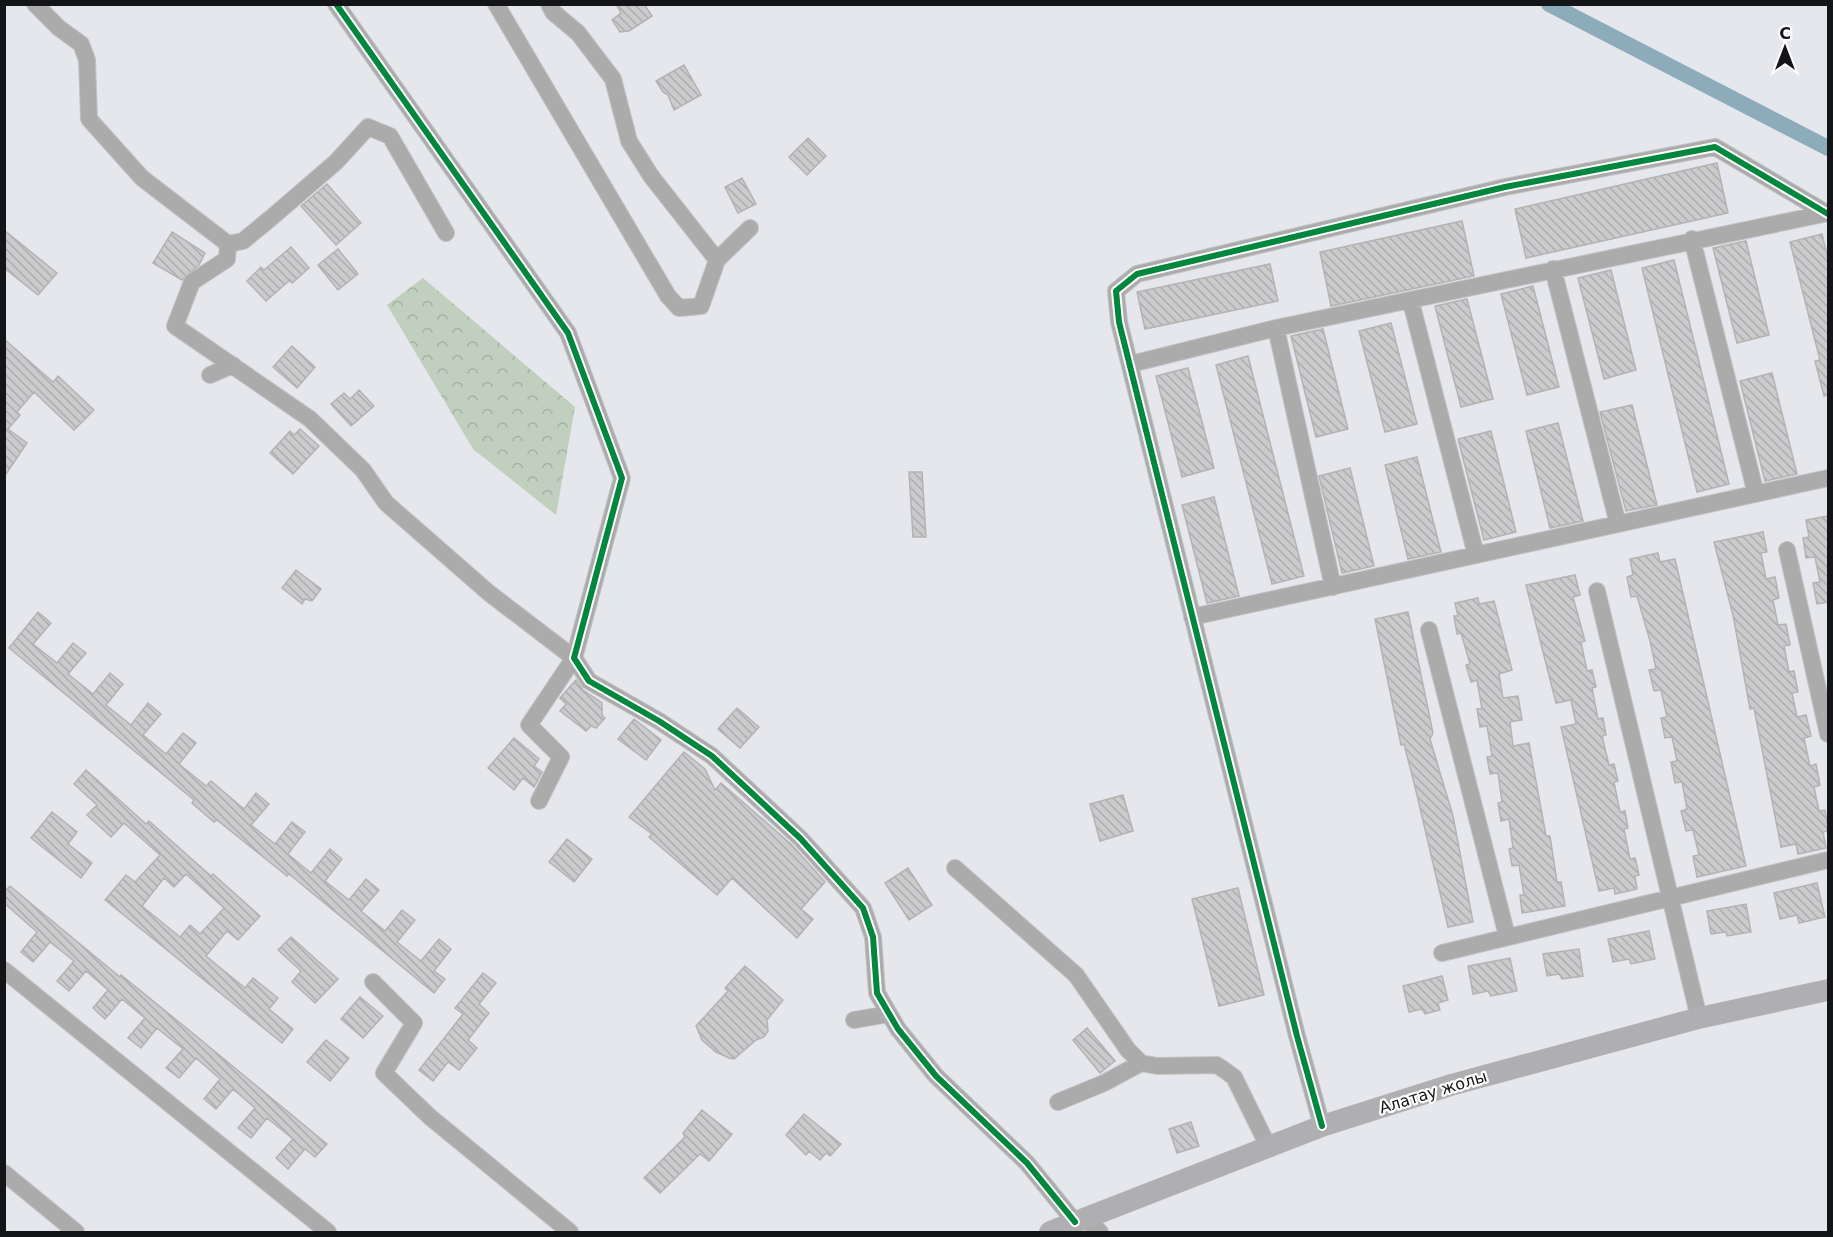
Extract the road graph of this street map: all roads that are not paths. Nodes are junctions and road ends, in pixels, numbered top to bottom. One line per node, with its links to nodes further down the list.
1 (34, 4): 9 (street)
2 (336, 4): 26 (street)
3 (496, 4): 10 (street)
4 (549, 4): 10 (street)
5 (1828, 213): 8 (street); 14 (street)
6 (750, 228): 10 (street)
7 (446, 233): 9 (street)
8 (1692, 239): 11 (street); 18 (street)
9 (228, 244): 15 (street)
10 (717, 260)
11 (1553, 269): 12 (street); 19 (street)
12 (1411, 302): 13 (street); 21 (street)
13 (1276, 328): 14 (street); 22 (street)
14 (1131, 364): 24 (street)
15 (233, 365): 16 (street); 26 (street)
16 (210, 375)
17 (1828, 478): 18 (street)
18 (1756, 494): 19 (street)
19 (1618, 524): 21 (street)
20 (1787, 550): 27 (street)
21 (1476, 555): 22 (street)
22 (1333, 587): 24 (street)
23 (1597, 591): 31 (street)
24 (1192, 617): 42 (street)
25 (1429, 630): 32 (street)
26 (573, 658): 28 (street); 37 (street)
27 (1828, 734)
28 (539, 801)
29 (1828, 860): 31 (street)
30 (955, 868): 40 (street)
31 (1672, 897): 32 (street); 38 (street)
32 (1507, 936): 33 (street)
33 (1443, 953)
34 (4, 970): 47 (street)
35 (373, 982): 48 (street)
36 (1828, 990): 38 (main road, Алатау жолы)
37 (889, 1014): 39 (street); 45 (street)
38 (1699, 1018): 42 (main road, Алатау жолы)
39 (854, 1020)
40 (1141, 1063): 41 (street); 43 (street)
41 (1058, 1102)
42 (1322, 1126): 43 (main road, Алатау жолы)
43 (1268, 1146): 45 (main road, Алатау жолы)
44 (4, 1173): 46 (street)
45 (1079, 1220): 49 (main road, Алатау жолы); 50 (street)
46 (76, 1233)
47 (328, 1233)
48 (570, 1233)
49 (1050, 1233)
50 (1100, 1233)

